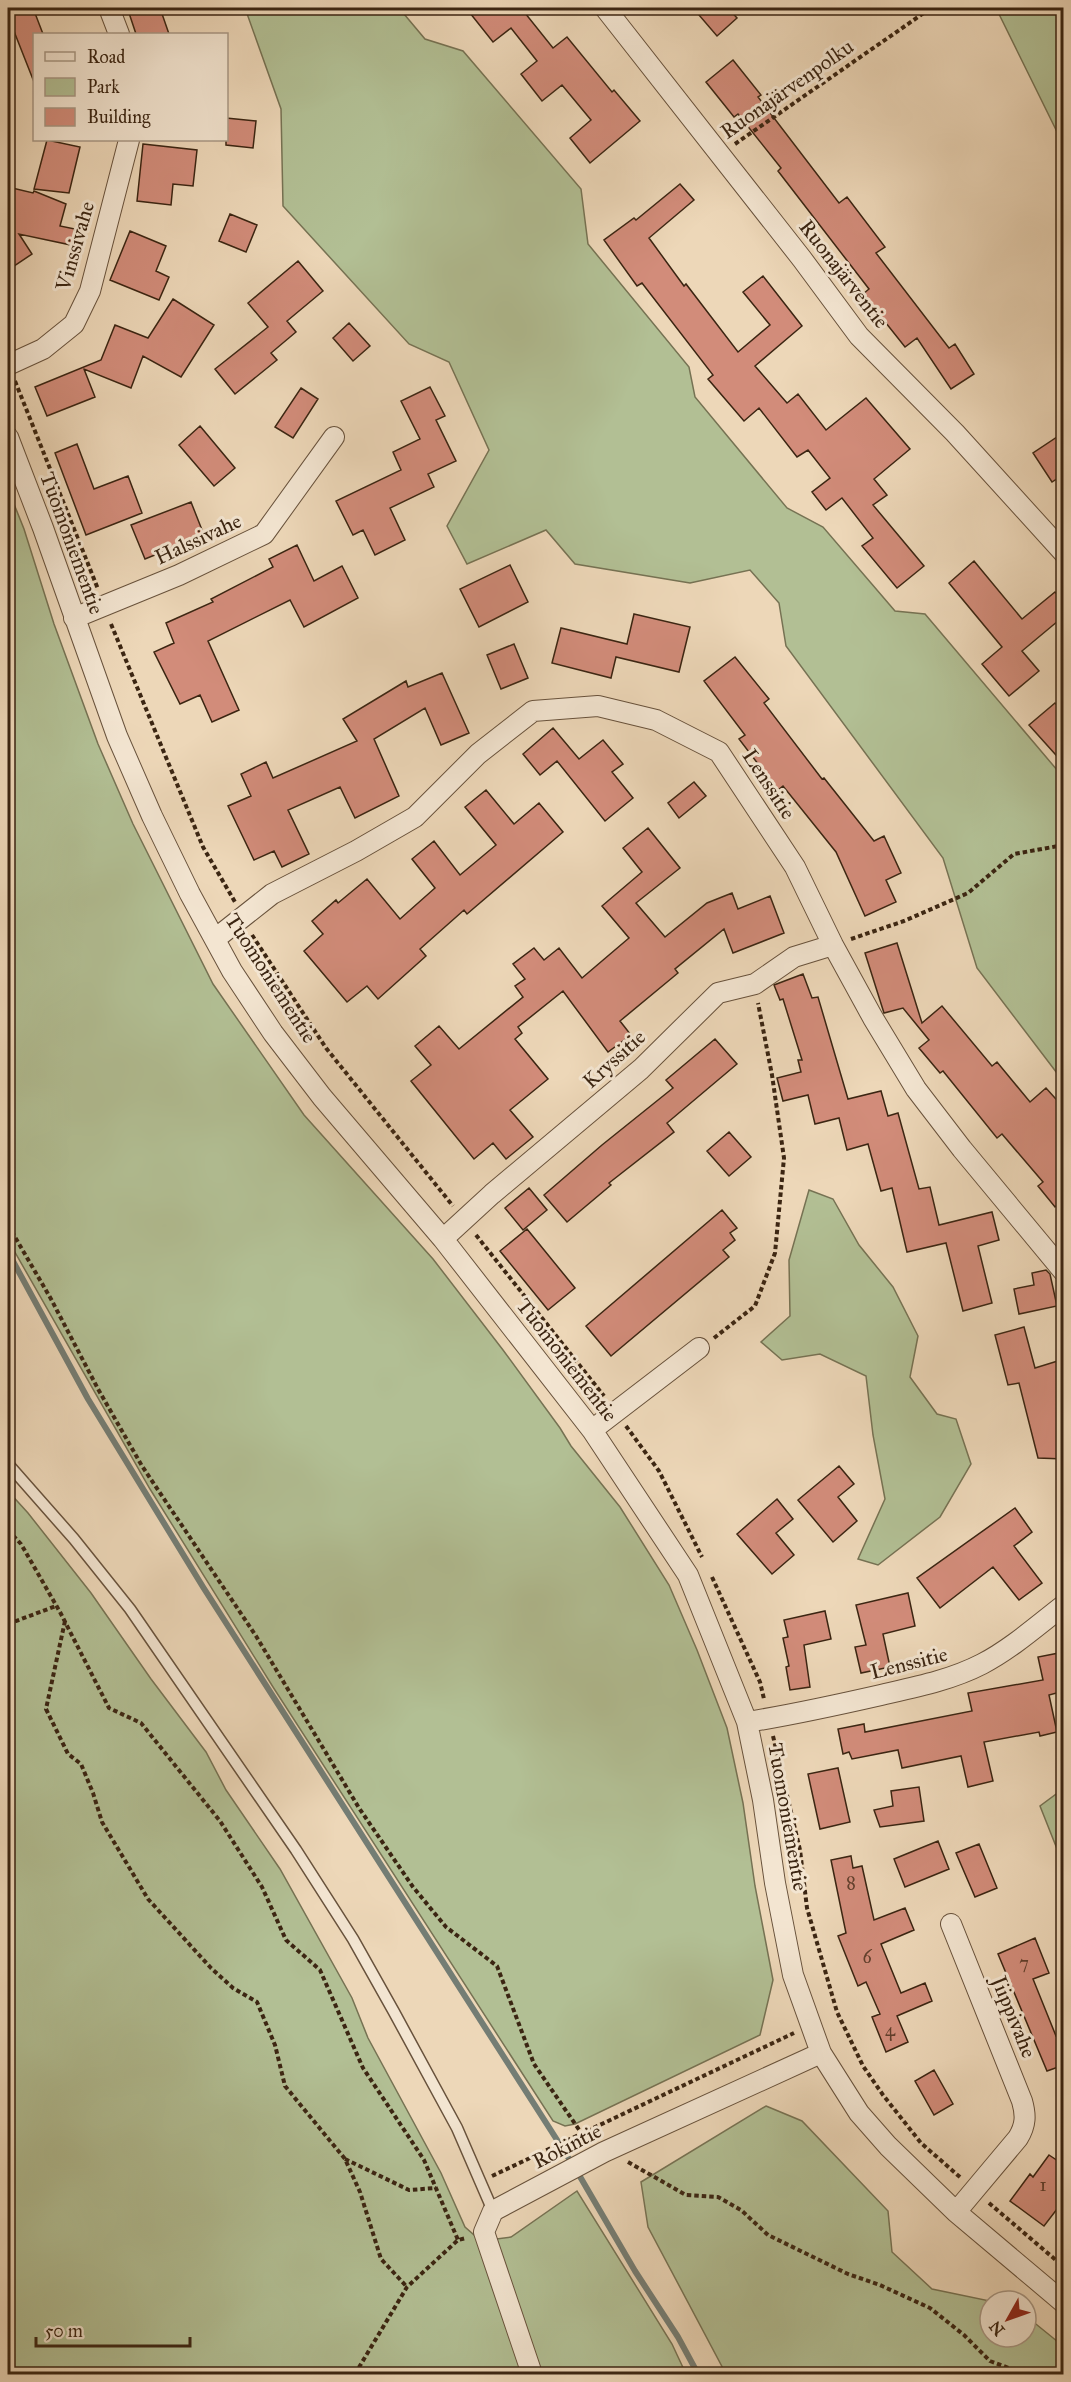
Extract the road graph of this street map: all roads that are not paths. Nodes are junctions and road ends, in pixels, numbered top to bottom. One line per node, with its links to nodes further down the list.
1 (109, 8): 3 (street)
2 (605, 8): 8 (street, Ruonajärventie)
3 (119, 33)
4 (129, 141): 5 (street, Vinssivahe)
5 (8, 364)
6 (8, 436): 9 (street, Tuomoniementie)
7 (334, 437): 9 (street, Halssivahe)
8 (1064, 553)
9 (74, 618): 10 (street, Tuomoniementie)
10 (215, 939): 11 (street, Lenssitie); 12 (street, Tuomoniementie)
11 (833, 945): 12 (street, Kryssitie); 13 (street, Lenssitie)
12 (442, 1239): 15 (street, Tuomoniementie)
13 (1064, 1272)
14 (699, 1348): 15 (street)
15 (592, 1430): 18 (street, Tuomoniementie)
16 (8, 1464): 21 (lane)
17 (1064, 1605): 18 (street, Lenssitie)
18 (747, 1722): 20 (street, Tuomoniementie)
19 (951, 1924): 22 (street, Jiippivahe)
20 (821, 2054): 21 (street, Rokintie); 22 (street, Tuomoniementie)
21 (493, 2211): 24 (street)
22 (956, 2212): 23 (street, Tuomoniementie)
23 (1064, 2303)
24 (532, 2374)

